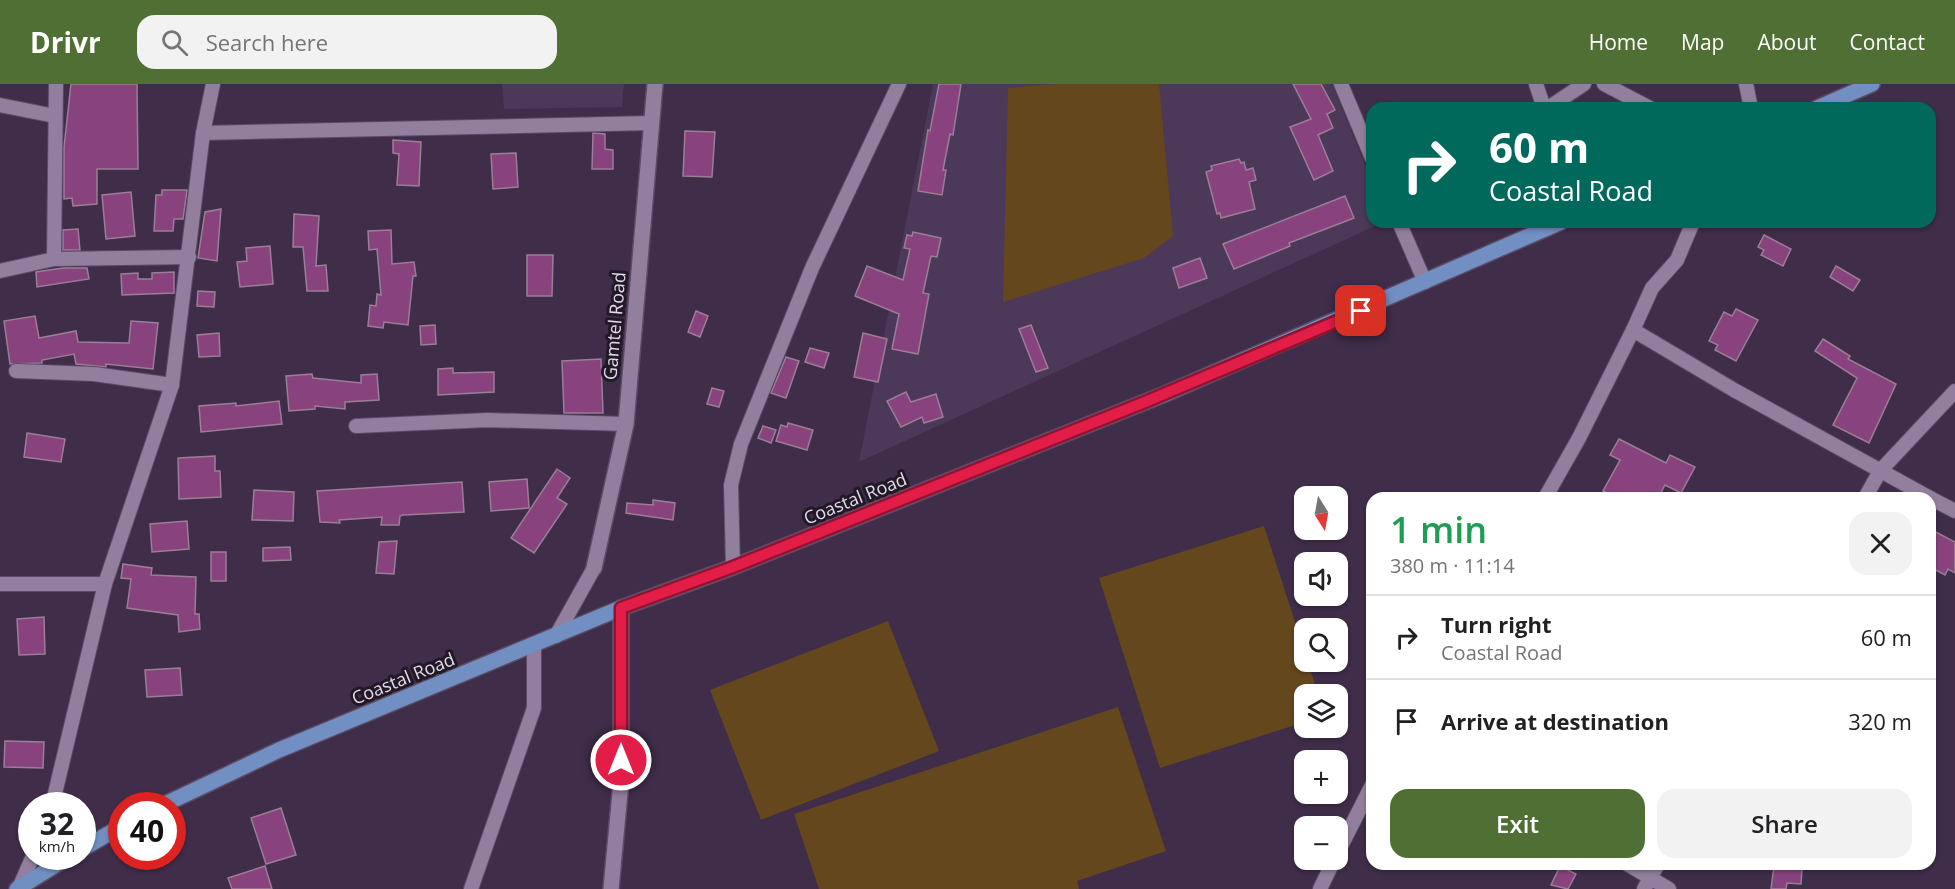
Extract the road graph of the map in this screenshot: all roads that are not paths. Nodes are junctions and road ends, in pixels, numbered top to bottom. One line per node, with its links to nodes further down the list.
1 (56, 84): 17 (street)
2 (213, 84): 19 (street)
3 (655, 84): 18 (street, Gamtel Road)
4 (899, 84): 40 (street)
5 (1341, 84): 20 (street)
6 (1536, 84): 11 (street)
7 (1584, 84): 12 (street)
8 (1604, 84): 13 (street)
9 (1746, 84): 14 (street)
10 (1872, 84): 15 (main road)
11 (1544, 102)
12 (1556, 102)
13 (1638, 102)
14 (1750, 102)
15 (1831, 102)
16 (0, 105): 17 (street)
17 (56, 116): 25 (street)
18 (651, 123): 19 (street); 32 (street, Gamtel Road)
19 (203, 133): 24 (street)
20 (1366, 144)
21 (1402, 228): 27 (street)
22 (1547, 228): 27 (main road, Coastal Road)
23 (1690, 228): 28 (street)
24 (189, 256): 25 (street); 30 (street)
25 (54, 259): 26 (street)
26 (0, 271)
27 (1425, 282): 40 (main road, Coastal Road)
28 (1633, 330): 34 (street); 35 (street)
29 (16, 372): 30 (street)
30 (172, 384): 43 (street)
31 (1955, 392): 34 (street)
32 (626, 424): 33 (street); 41 (street, Gamtel Road)
33 (356, 426)
34 (1880, 471): 36 (street); 37 (street)
35 (1548, 492)
36 (1868, 492)
37 (1919, 492)
38 (1936, 501): 39 (street)
39 (1955, 511)
40 (733, 567): 44 (main road, Coastal Road)
41 (594, 568): 45 (street)
42 (0, 584): 43 (street)
43 (105, 584): 47 (street)
44 (621, 608): 45 (main road, Coastal Road); 57 (street)
45 (556, 636): 46 (main road, Coastal Road)
46 (534, 646): 48 (main road, Coastal Road); 56 (street)
47 (55, 792)
48 (186, 794)
49 (1366, 797): 50 (street)
50 (1348, 832)
51 (26, 870): 55 (street)
52 (47, 870): 55 (main road)
53 (1329, 870): 58 (street)
54 (1651, 876): 59 (street)
55 (18, 888)
56 (471, 889)
57 (611, 889)
58 (1320, 889)
59 (1669, 889)

